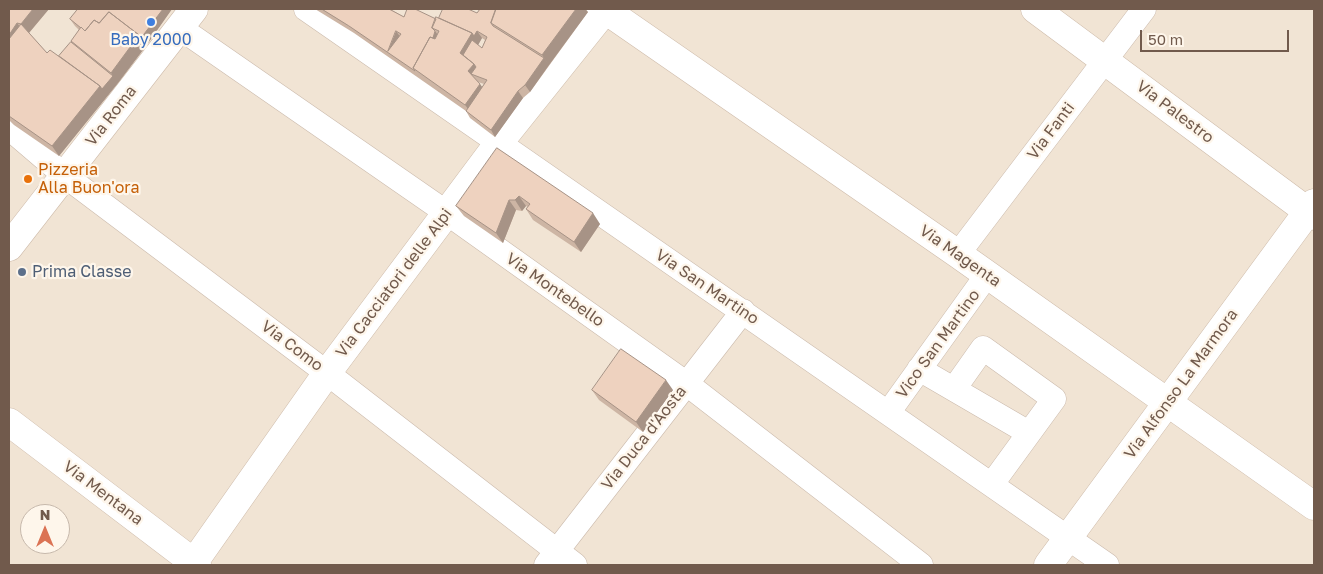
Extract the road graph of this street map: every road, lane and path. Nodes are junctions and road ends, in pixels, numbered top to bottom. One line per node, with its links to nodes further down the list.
1 (306, 9): 8 (street, Via San Martino)
2 (605, 9): 8 (street, Via Cacciatori delle Alpi); 13 (street, Via Magenta)
3 (1035, 9): 6 (street, Via Palestro)
4 (1144, 9): 6 (street, Via Fanti)
5 (187, 19): 9 (street, Via Roma); 11 (street, Via Montebello)
6 (1104, 60): 10 (street, Via Palestro); 13 (street, Via Fanti)
7 (9, 128): 9 (street, Via Como)
8 (498, 144): 11 (street, Via Cacciatori delle Alpi); 15 (street, Via San Martino)
9 (64, 174): 12 (street, Via Roma); 17 (street, Via Como)
10 (1312, 210): 20 (street, Via Alfonso La Marmora)
11 (446, 213): 17 (street, Via Cacciatori delle Alpi); 18 (street, Via Montebello)
12 (9, 247)
13 (958, 254): 14 (street, Via Magenta)
14 (988, 275): 16 (street, Vico San Martino); 20 (street, Via Magenta)
15 (743, 311): 18 (street, Via Duca d'Aosta); 21 (street, Via San Martino)
16 (919, 370): 19 (street); 21 (street, Vico San Martino)
17 (327, 373): 27 (street, Via Como); 28 (street, Via Cacciatori delle Alpi)
18 (686, 384): 27 (street, Via Duca d'Aosta); 29 (street, Via Montebello)
19 (954, 389): 23 (street); 23 (street)
20 (1167, 402): 25 (street, Via Magenta); 26 (street, Via Alfonso La Marmora)
21 (888, 413): 24 (street, Via San Martino)
22 (9, 422): 28 (street, Via Mentana)
23 (1029, 433): 24 (street)
24 (992, 484): 26 (street, Via San Martino)
25 (1314, 506)
26 (1069, 538): 30 (street, Via Alfonso La Marmora); 31 (street, Via San Martino)
27 (559, 561)
28 (194, 564)
29 (921, 565)
30 (1048, 565)
31 (1108, 565)

